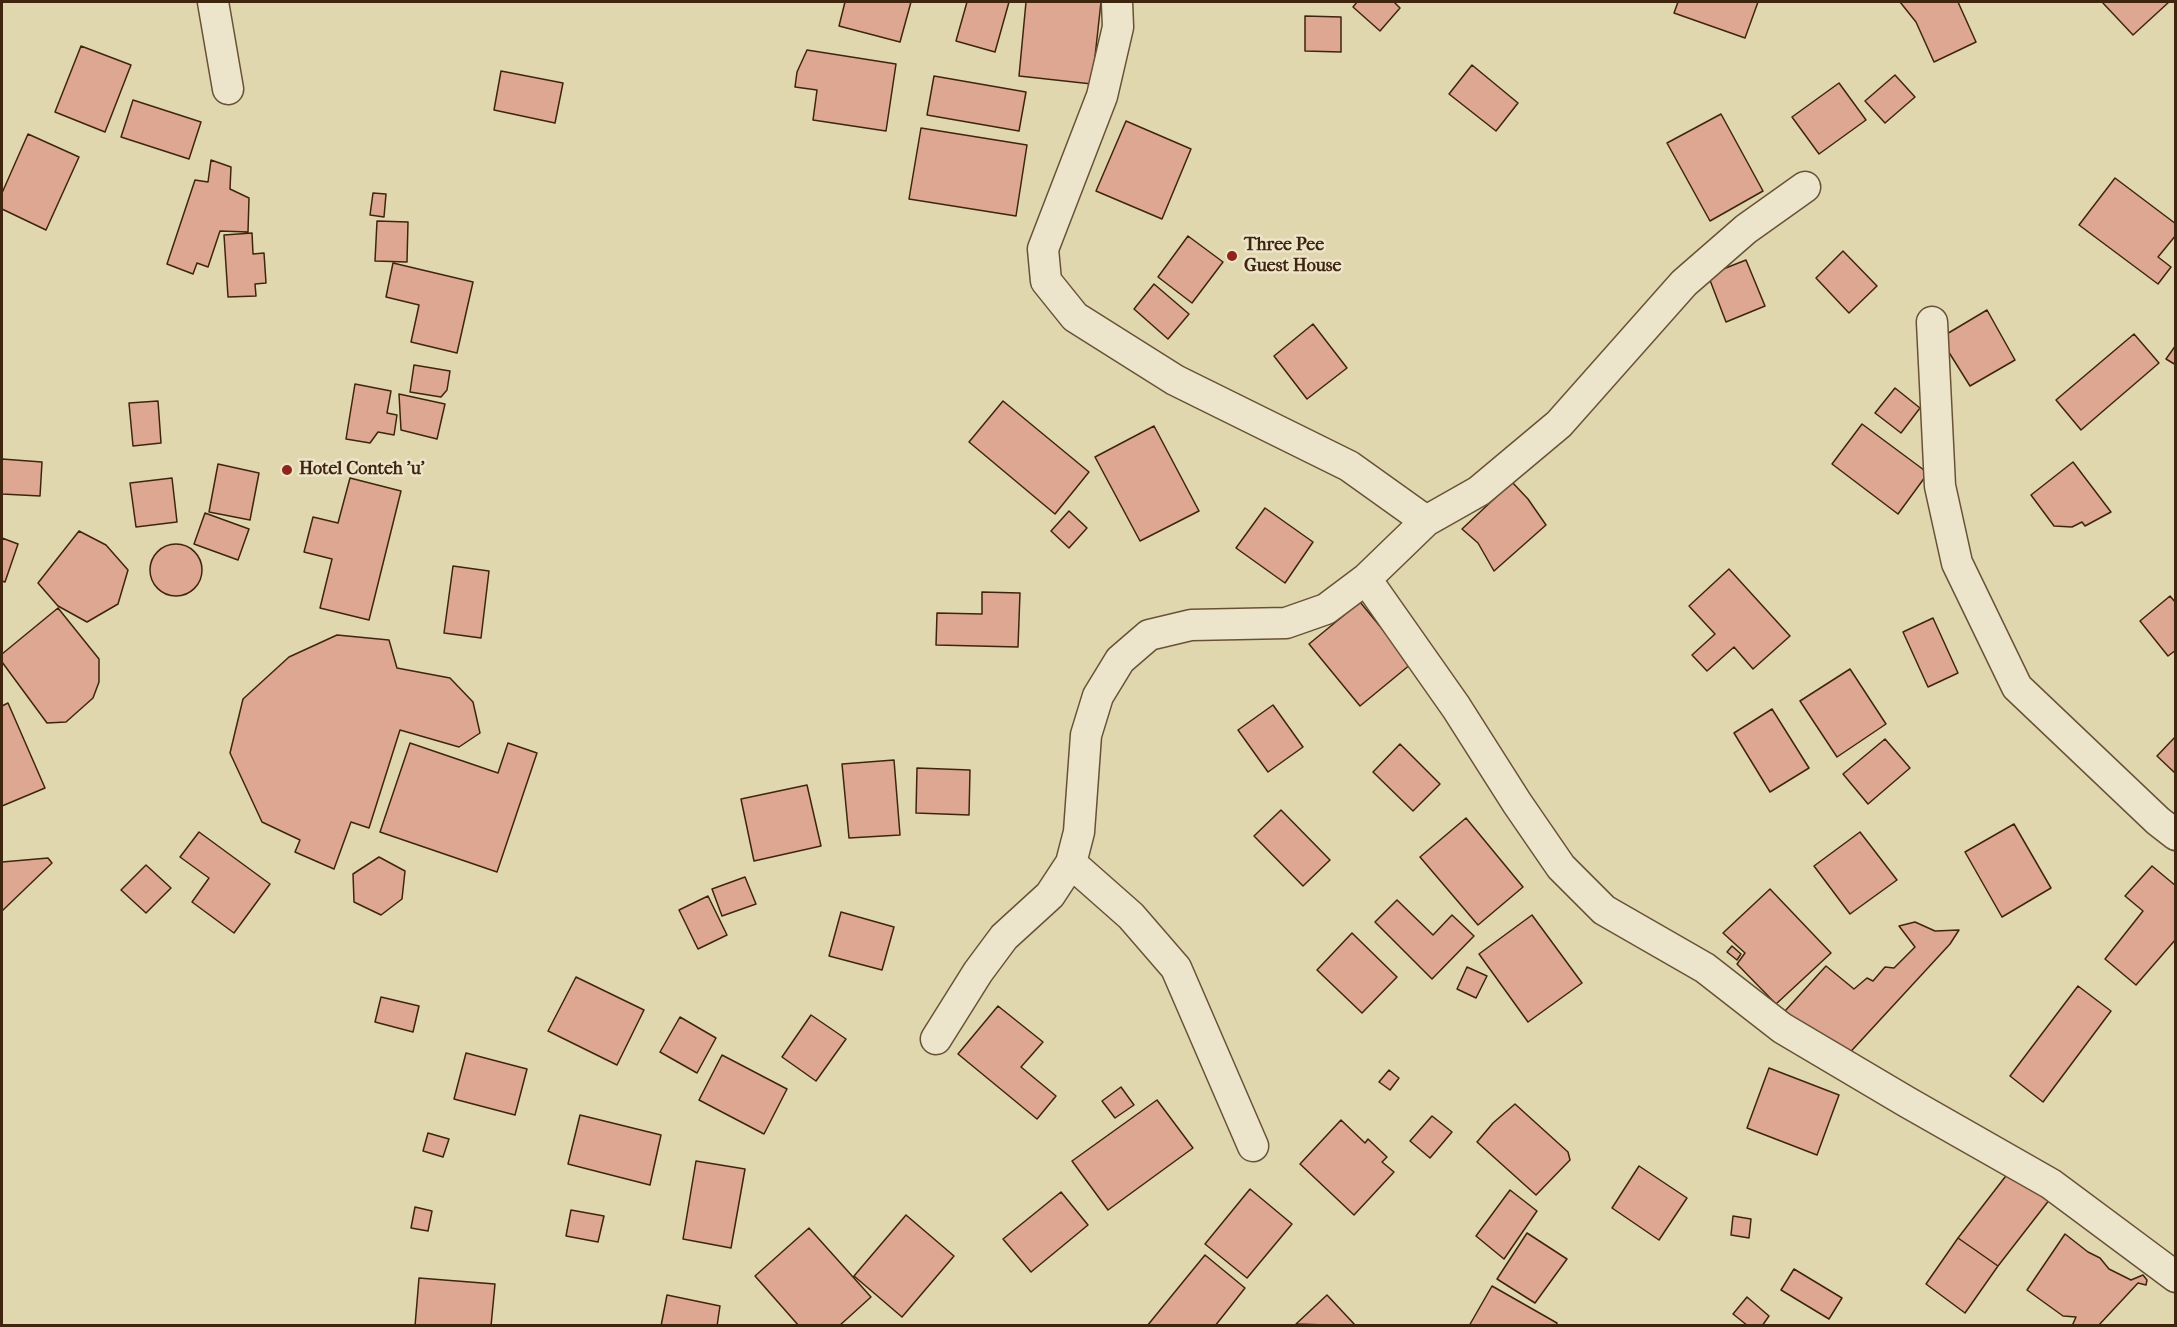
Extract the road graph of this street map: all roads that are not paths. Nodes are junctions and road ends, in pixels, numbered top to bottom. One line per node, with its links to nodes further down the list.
1 (213, 2): 3 (street)
2 (1117, 2): 6 (street)
3 (228, 89)
4 (1804, 187): 6 (street)
5 (1932, 321): 8 (street)
6 (1426, 521): 7 (street)
7 (1366, 579): 9 (street); 12 (street)
8 (2175, 835)
9 (1071, 862): 10 (street); 11 (street)
10 (936, 1039)
11 (1253, 1146)
12 (2175, 1277)

